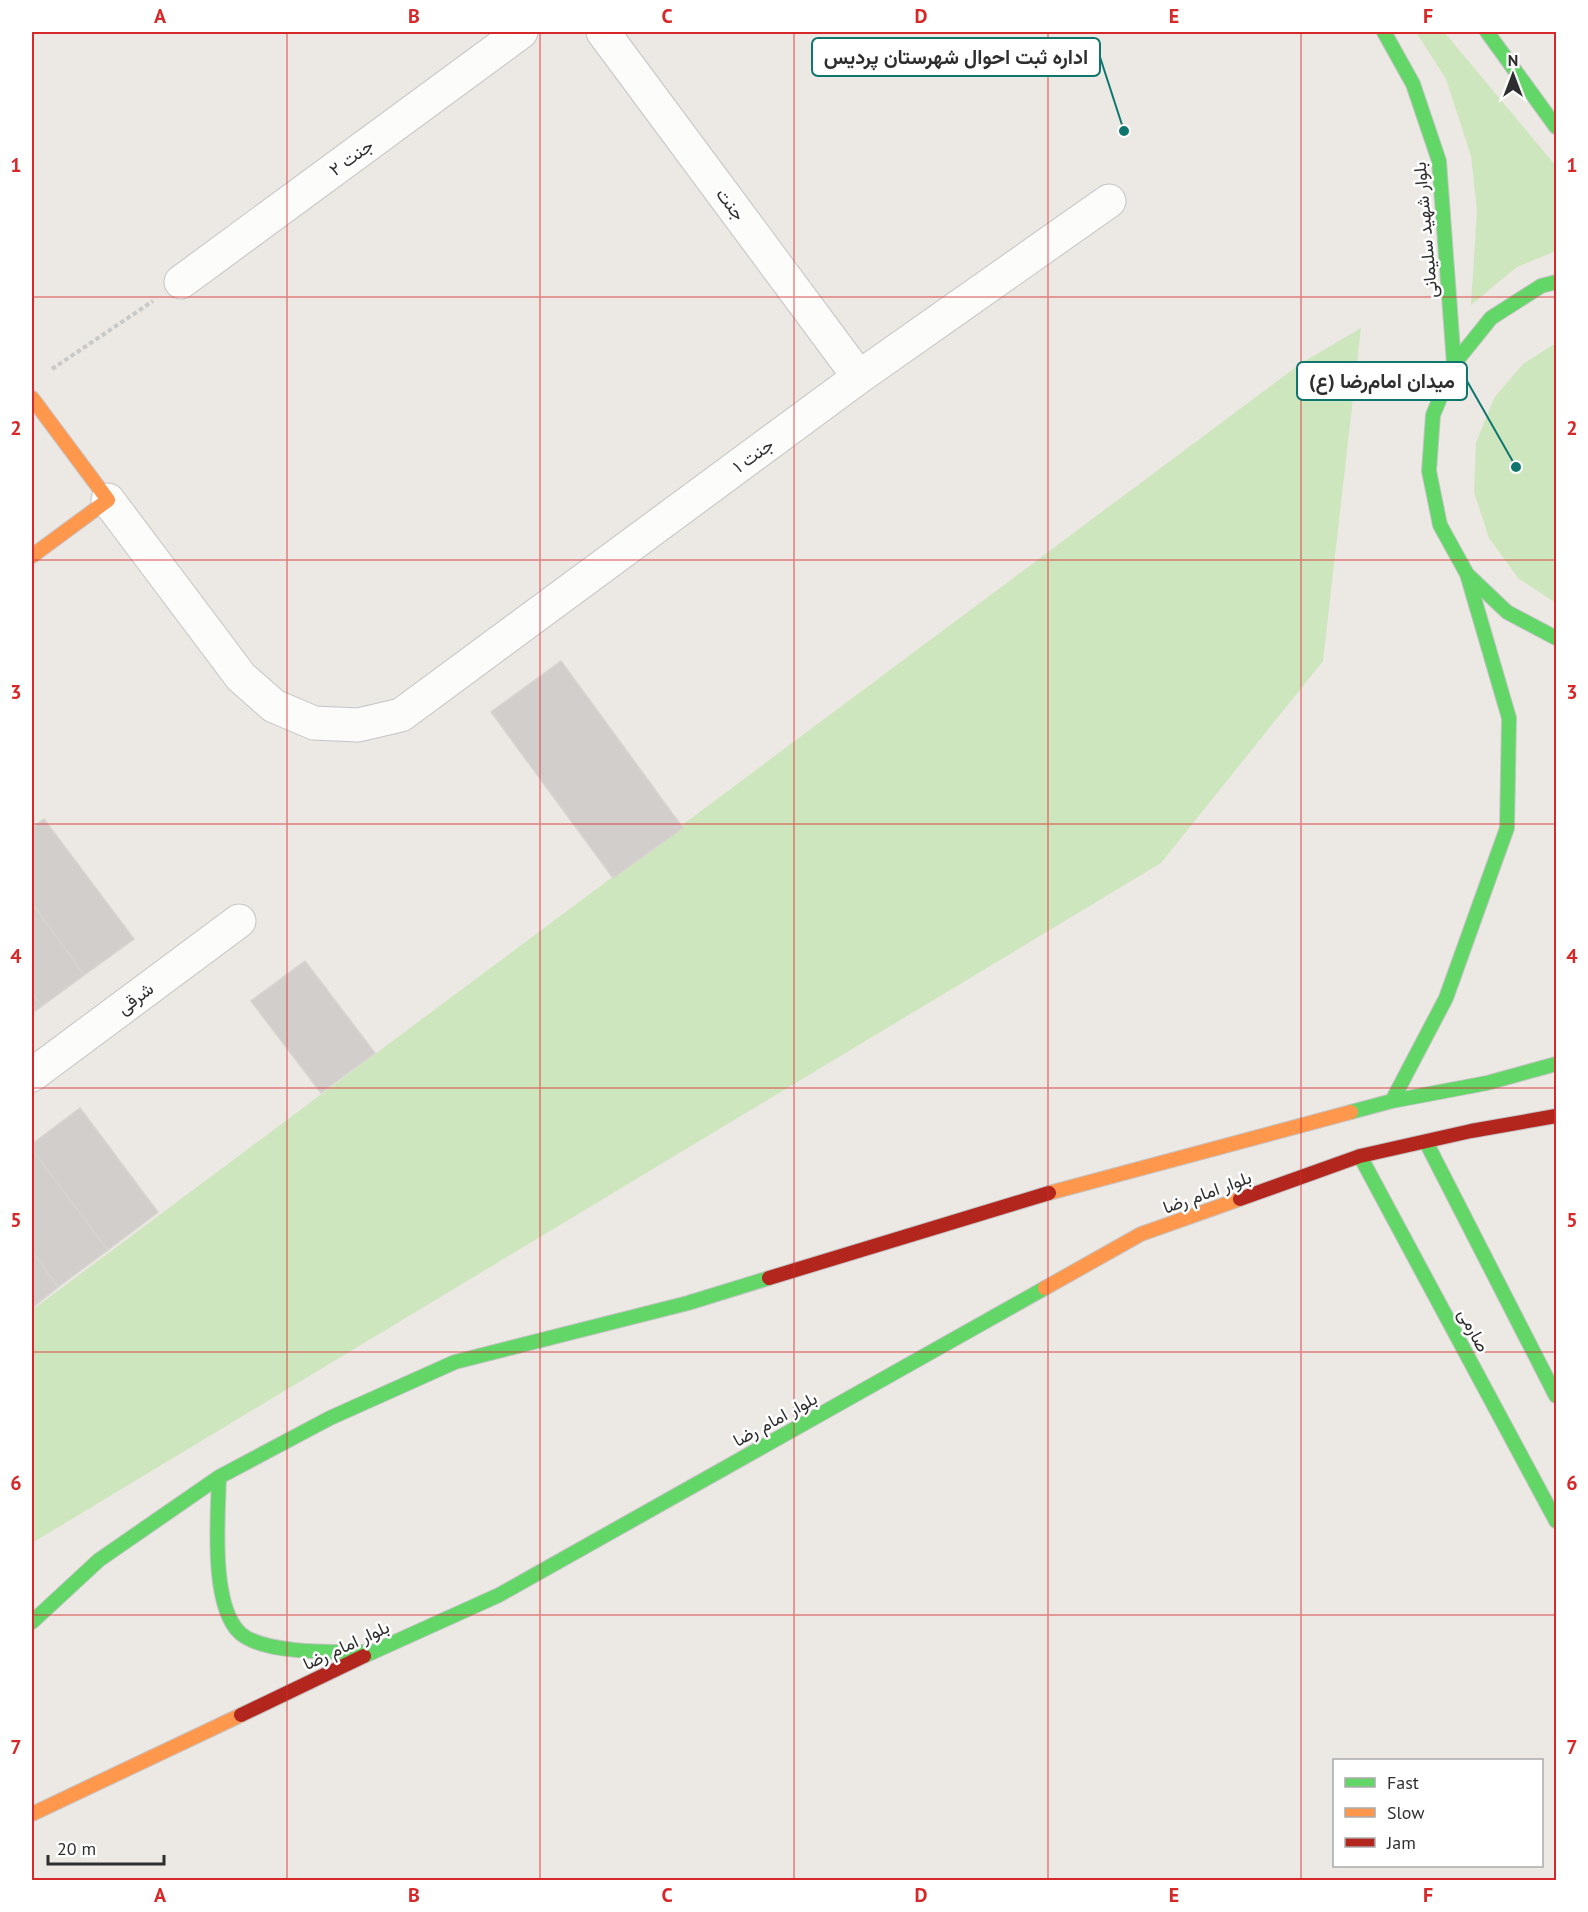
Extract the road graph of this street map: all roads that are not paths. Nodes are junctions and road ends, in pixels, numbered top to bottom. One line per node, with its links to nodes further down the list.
1 (521, 32): 7 (street, جنت ۲)
2 (603, 32): 10 (street, جنت)
3 (1384, 32): 9 (main road, بلوار شهید سلیمانی)
4 (1488, 32): 5 (main road)
5 (1557, 127)
6 (1108, 201): 10 (street, جنت ۱)
7 (181, 282)
8 (1557, 282): 9 (main road)
9 (1454, 364): 14 (main road)
10 (859, 377): 12 (street, جنت ۱)
11 (32, 398): 12 (main road)
12 (108, 500): 13 (main road)
13 (32, 556)
14 (1467, 574): 15 (main road); 19 (main road)
15 (1557, 638)
16 (238, 921): 18 (street, شرقی)
17 (1557, 1064): 19 (main road, بلوار امام رضا)
18 (32, 1075)
19 (1392, 1101): 24 (main road, بلوار امام رضا)
20 (1557, 1116): 21 (main road, بلوار امام رضا)
21 (1426, 1142): 22 (main road, بلوار امام رضا); 23 (main road)
22 (1360, 1156): 25 (main road, صارمی); 27 (main road, بلوار امام رضا)
23 (1557, 1396)
24 (219, 1477): 26 (main road, بلوار امام رضا); 27 (main road)
25 (1557, 1521)
26 (32, 1622)
27 (373, 1652): 28 (main road, بلوار امام رضا)
28 (32, 1814)

